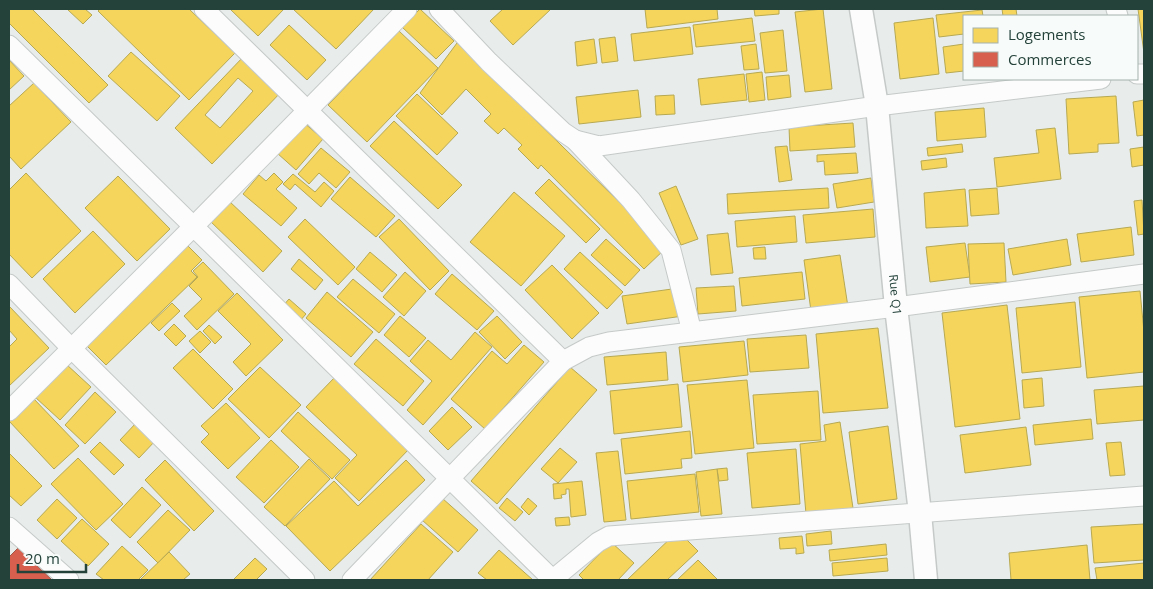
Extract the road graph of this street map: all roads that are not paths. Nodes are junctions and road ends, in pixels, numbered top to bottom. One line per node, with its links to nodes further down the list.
1 (204, 9): 8 (street)
2 (408, 9): 8 (street)
3 (439, 9): 9 (street)
4 (861, 9): 7 (street, Rue Q1)
5 (9, 45): 10 (street)
6 (1093, 80): 7 (street)
7 (877, 106): 9 (street); 13 (street, Rue Q1)
8 (307, 109): 10 (street); 16 (street)
9 (575, 140): 14 (street)
10 (193, 227): 15 (street); 18 (street)
11 (1144, 274): 13 (street)
12 (9, 284): 15 (street)
13 (896, 307): 14 (street); 20 (street, Rue Q1)
14 (692, 332): 16 (street)
15 (71, 348): 17 (street); 23 (street)
16 (563, 361): 18 (street)
17 (9, 411)
18 (449, 479): 24 (street); 25 (street)
19 (1144, 496): 20 (street)
20 (920, 513): 25 (street); 26 (street, Rue Q1)
21 (9, 527): 22 (street)
22 (69, 580)
23 (305, 580)
24 (352, 580)
25 (552, 580)
26 (926, 580)

